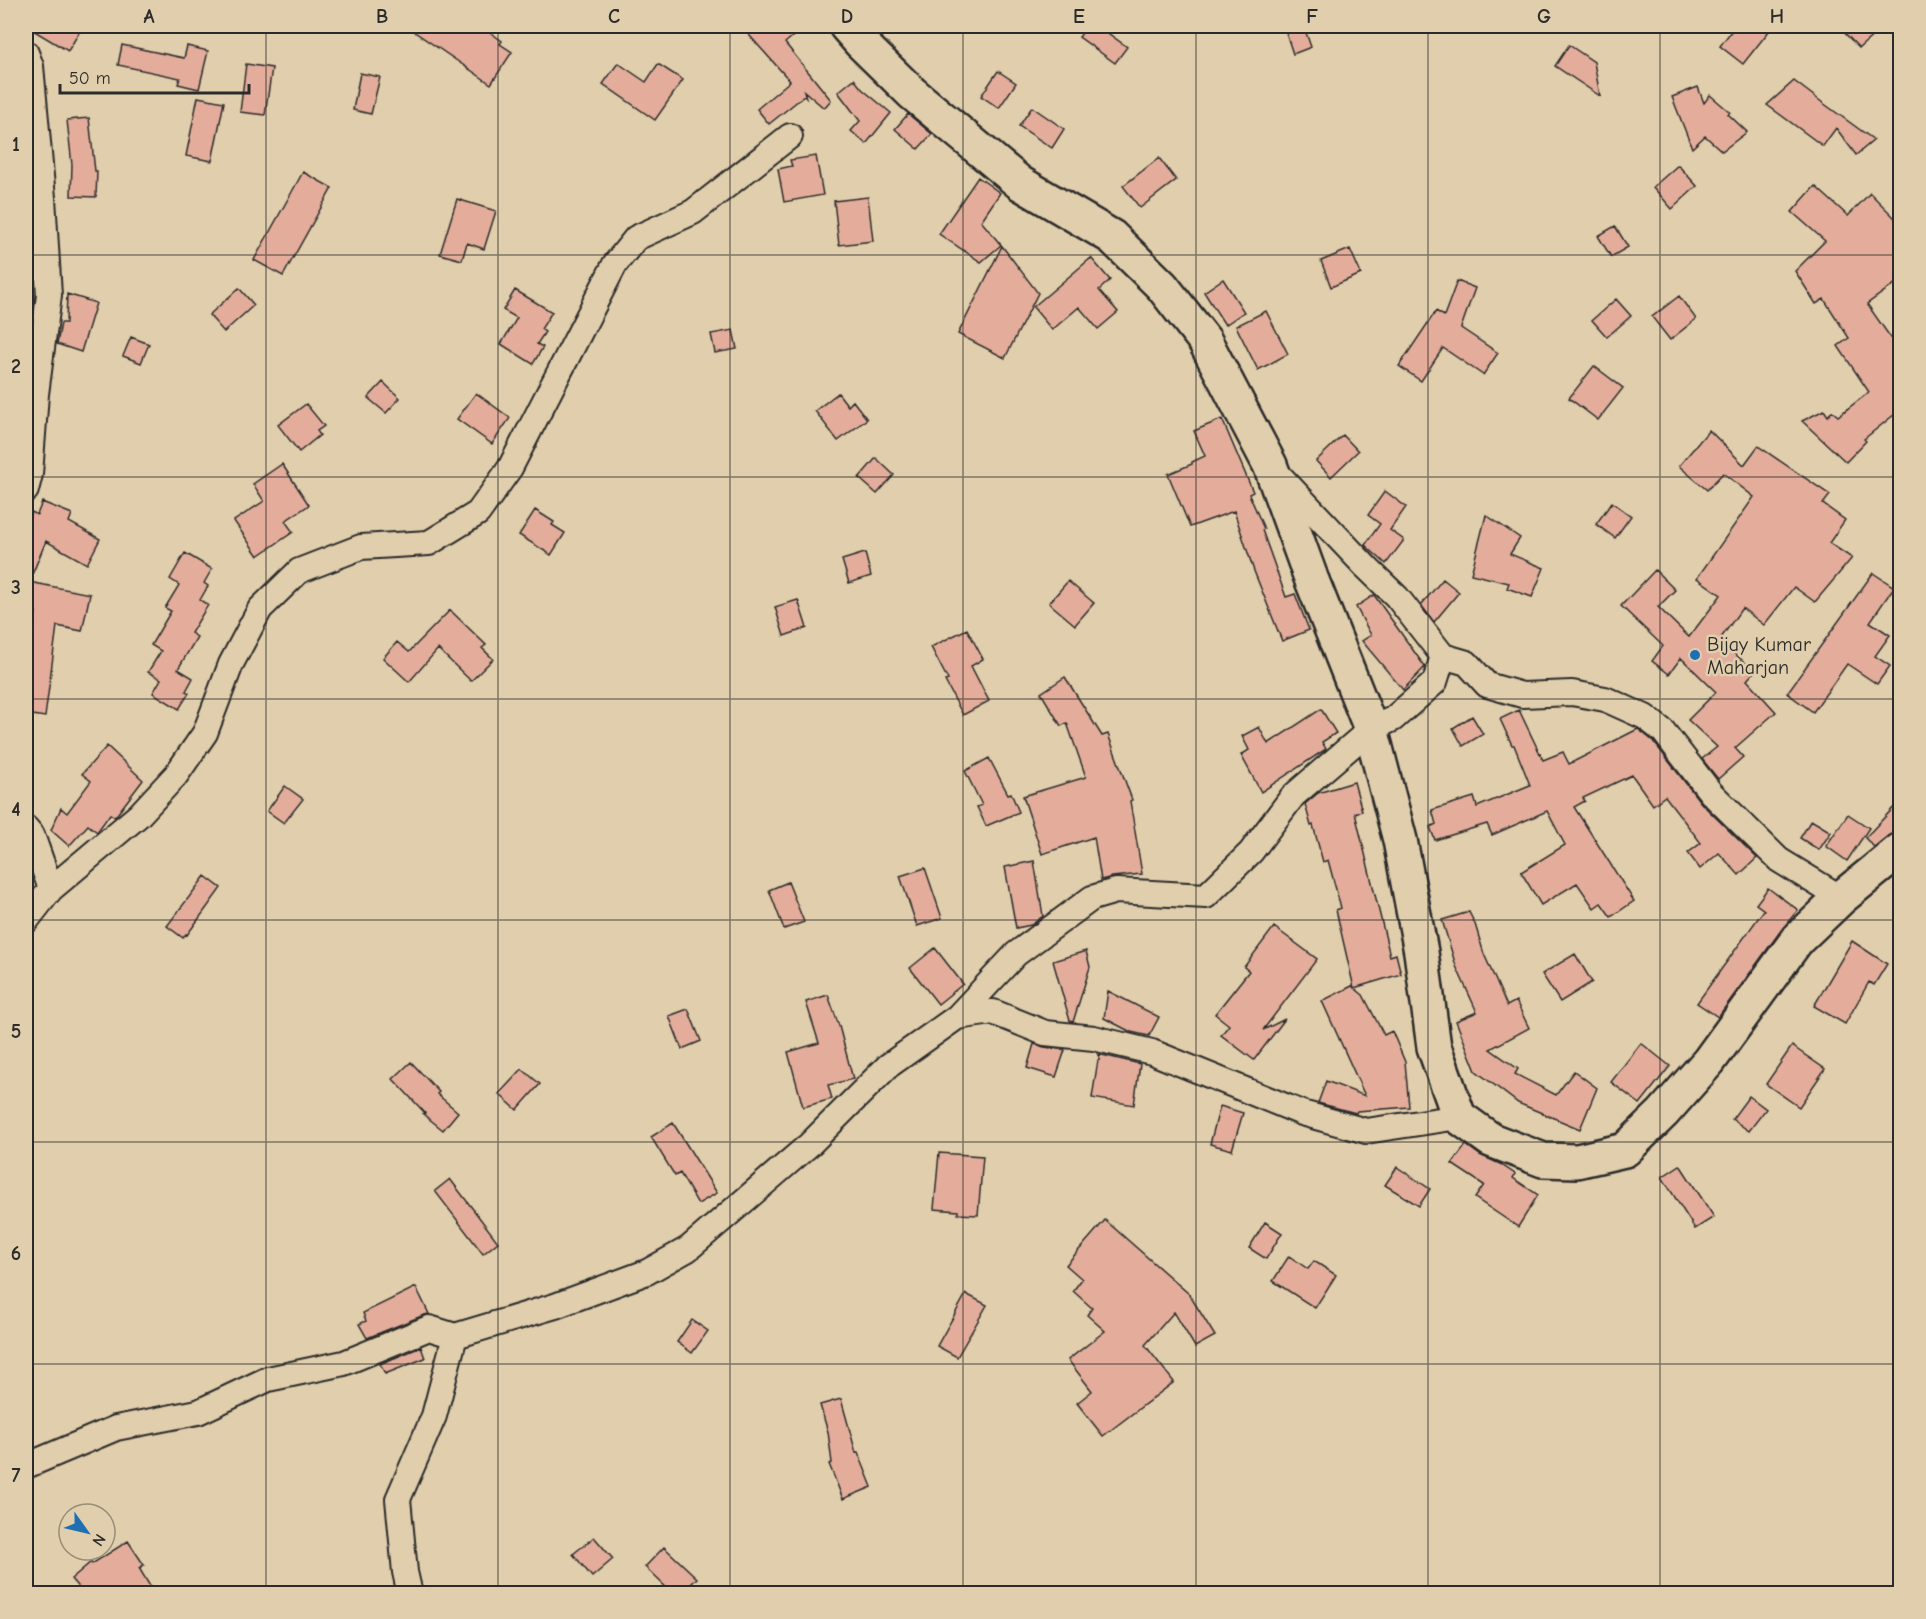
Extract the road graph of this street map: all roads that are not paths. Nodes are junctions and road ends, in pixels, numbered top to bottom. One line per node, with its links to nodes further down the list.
1 (846, 26): 4 (main road)
2 (26, 53): 5 (street)
3 (790, 136): 10 (street)
4 (1270, 465): 6 (street); 7 (main road)
5 (26, 490)
6 (1443, 656): 7 (street); 11 (street)
7 (1371, 729): 13 (street); 14 (main road)
8 (26, 828): 10 (street)
9 (1900, 850): 11 (main road)
10 (51, 889): 12 (street)
11 (1841, 898): 14 (main road)
12 (26, 921)
13 (957, 1017): 14 (street); 15 (street)
14 (1459, 1117)
15 (455, 1336): 16 (street); 17 (street)
16 (26, 1466)
17 (410, 1593)

